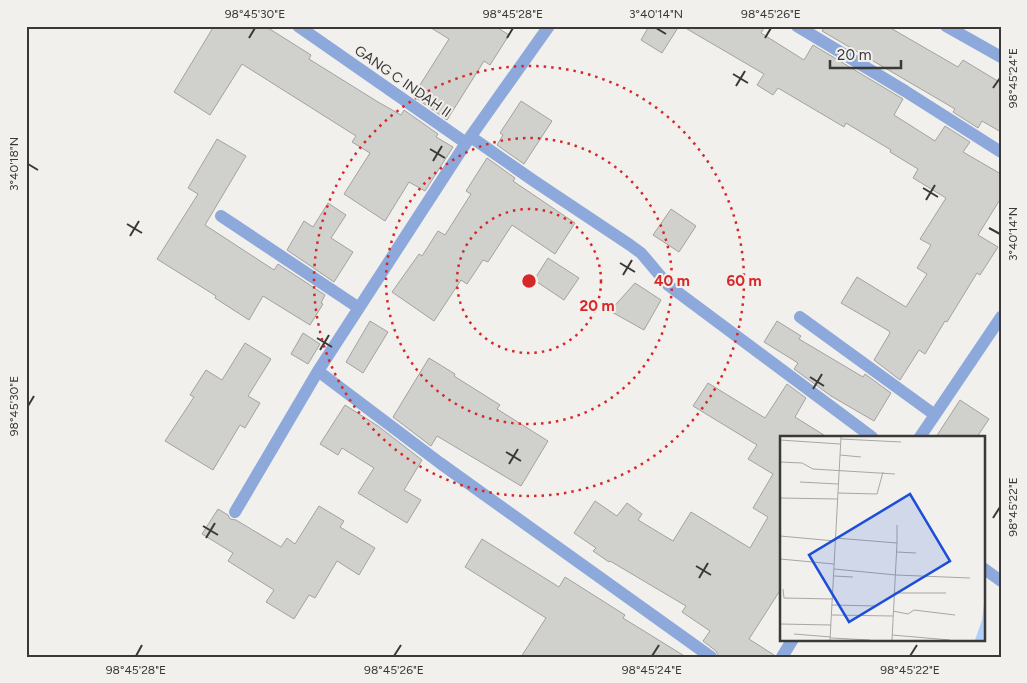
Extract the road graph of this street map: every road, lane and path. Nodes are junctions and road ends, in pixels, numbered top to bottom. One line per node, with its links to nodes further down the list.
1 (298, 26): 6 (street, GANG C INDAH II)
2 (549, 26): 6 (street)
3 (797, 26): 7 (street)
4 (946, 26): 5 (street)
5 (1001, 57)
6 (468, 140): 9 (street); 14 (street, GANG C INDAH II)
7 (1001, 152)
8 (221, 216): 9 (street)
9 (359, 308): 12 (street)
10 (800, 317): 13 (street)
11 (1001, 317): 13 (street)
12 (318, 371): 16 (street); 20 (street)
13 (935, 415): 15 (street)
14 (871, 436)
15 (921, 436)
16 (235, 512)
17 (984, 569): 18 (street)
18 (1001, 581)
19 (792, 640): 21 (street)
20 (711, 657)
21 (782, 657)

